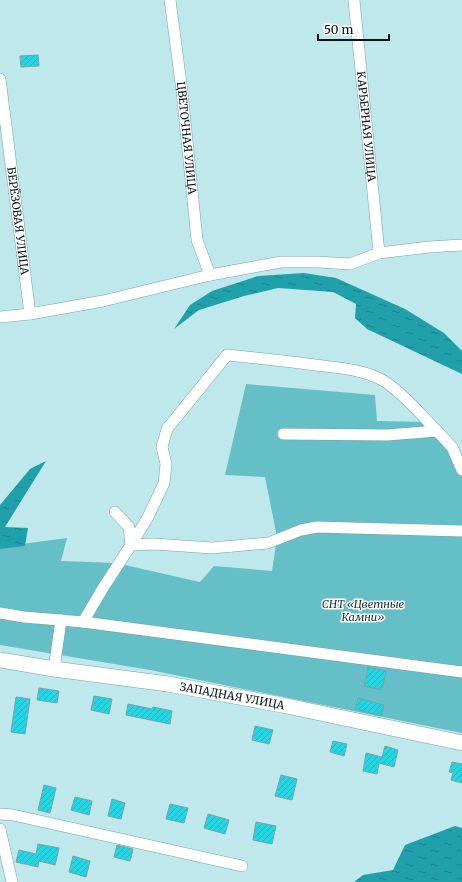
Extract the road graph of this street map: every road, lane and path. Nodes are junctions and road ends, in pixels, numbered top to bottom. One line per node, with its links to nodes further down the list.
1 (170, 0): 6 (street, ЦВЕТОЧНАЯ УЛИЦА)
2 (354, 0): 5 (street, КАРЬЕРНАЯ УЛИЦА)
3 (0, 79): 7 (street, БЕРЁЗОВАЯ УЛИЦА)
4 (462, 245): 5 (street)
5 (379, 253): 6 (street)
6 (210, 275): 7 (street)
7 (30, 314): 8 (street)
8 (0, 317)
9 (437, 431): 10 (street); 11 (street); 14 (street)
10 (283, 434)
11 (462, 470)
12 (114, 512): 14 (street)
13 (462, 531): 14 (street)
14 (131, 545): 17 (street)
15 (0, 614): 16 (street)
16 (61, 620): 17 (street); 19 (street)
17 (84, 622): 20 (street)
18 (0, 660): 19 (main road, ЗАПАДНАЯ УЛИЦА)
19 (54, 669): 21 (main road, ЗАПАДНАЯ УЛИЦА)
20 (462, 672)
21 (462, 743)
22 (0, 814): 24 (street)
23 (0, 829): 25 (street)
24 (242, 866)
25 (12, 882)

